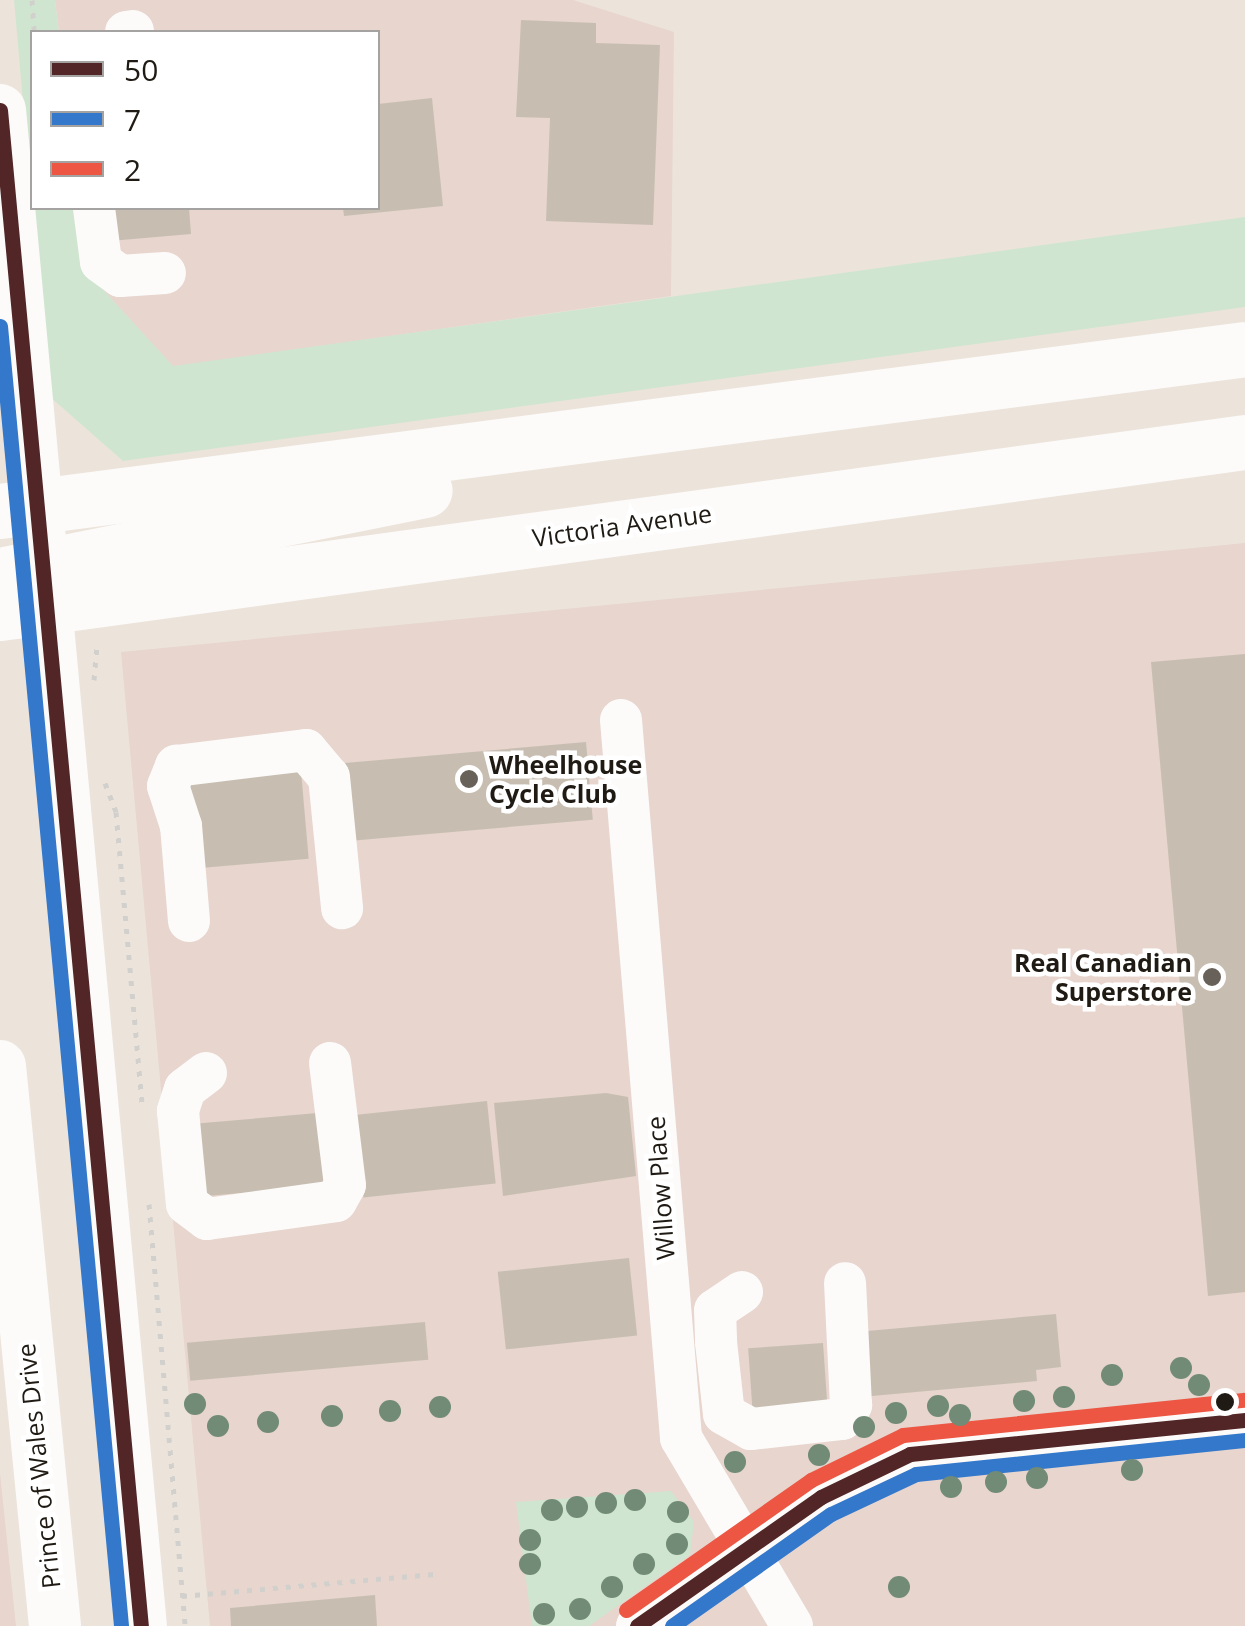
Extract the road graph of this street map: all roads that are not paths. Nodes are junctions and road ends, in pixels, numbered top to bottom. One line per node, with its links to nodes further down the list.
1 (0, 110): 8 (main road)
2 (94, 210): 3 (street)
3 (165, 272)
4 (1245, 349): 8 (highway)
5 (1245, 407): 7 (highway)
6 (1245, 442): 7 (highway, Victoria Avenue)
7 (777, 502): 8 (highway, Victoria Avenue)
8 (26, 564): 20 (main road)
9 (622, 720): 19 (street, Willow Place)
10 (342, 908): 11 (street)
11 (189, 921)
12 (330, 1062): 14 (street)
13 (0, 1066): 17 (main road, Prince of Wales Drive)
14 (206, 1074)
15 (845, 1283): 16 (street)
16 (742, 1292)
17 (10, 1293): 21 (main road, Prince of Wales Drive)
18 (1245, 1420): 19 (street)
19 (750, 1546): 22 (street); 23 (street, Willow Place)
20 (162, 1611)
21 (55, 1626)
22 (638, 1626)
23 (792, 1626)

